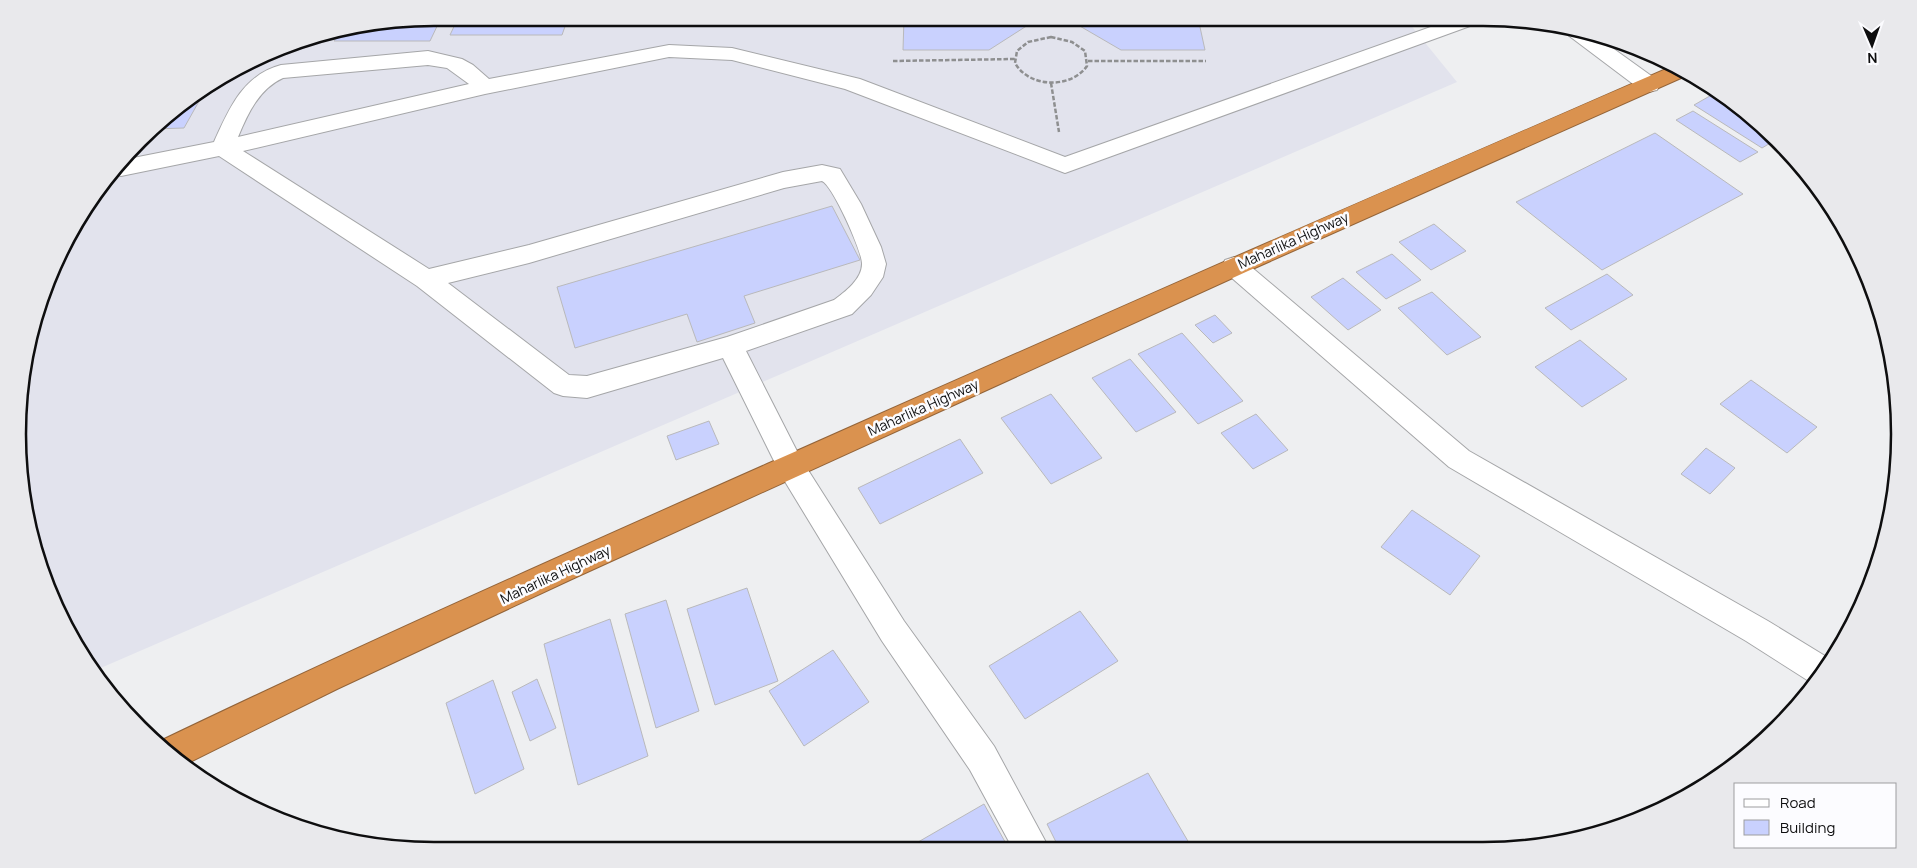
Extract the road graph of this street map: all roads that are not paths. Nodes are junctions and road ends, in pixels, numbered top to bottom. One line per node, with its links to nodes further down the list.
1 (1433, 26): 5 (street)
2 (1586, 39): 4 (street)
3 (1674, 74): 4 (highway, Maharlika Highway)
4 (1648, 85): 8 (highway, Maharlika Highway)
5 (485, 87): 6 (street); 6 (street)
6 (222, 148): 7 (street); 9 (street)
7 (125, 167)
8 (1234, 266): 11 (highway, Maharlika Highway); 12 (street)
9 (426, 279): 10 (street); 10 (street)
10 (730, 346): 11 (street)
11 (791, 466): 13 (highway, Maharlika Highway); 14 (street)
12 (1816, 668)
13 (177, 750)
14 (1029, 842)

